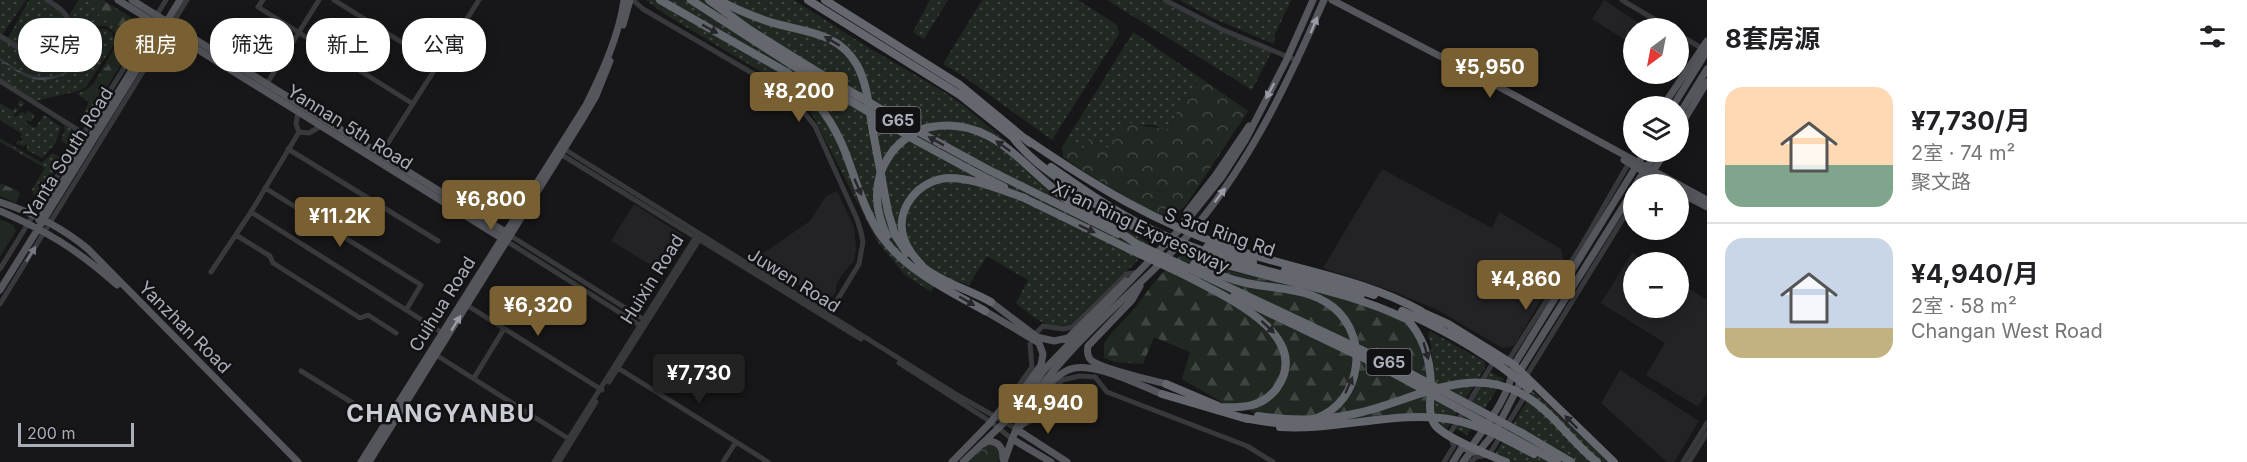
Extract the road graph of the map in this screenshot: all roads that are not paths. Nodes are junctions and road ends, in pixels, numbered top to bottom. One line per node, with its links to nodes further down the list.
1 (47, 0): 33 (street)
2 (118, 0): 24 (main road, Yannan 5th Road)
3 (132, 0): 25 (main road, Yannan 5th Road)
4 (166, 0): 26 (street)
5 (175, 0): 27 (main road, Yanta South Road)
6 (180, 0): 28 (main road, Yanta South Road)
7 (187, 0): 29 (street)
8 (263, 0): 32 (street)
9 (319, 0): 32 (street)
10 (334, 0): 37 (street)
11 (478, 0): 30 (street)
12 (624, 0): 61 (main road, Cuihua Road)
13 (631, 0): 61 (main road, Cuihua Road); 106 (street)
14 (660, 0): 91 (highway, one-way to 91)
15 (691, 0): 70 (highway, Xi'an Ring Expressway / G65, bridge)
16 (709, 0): 87 (highway, Xi'an Ring Expressway / G65, one-way to 16, bridge)
17 (719, 0): 93 (highway, one-way to 17, bridge)
18 (808, 0): 58 (highway, S 3rd Ring Rd)
19 (825, 0): 59 (highway, S 3rd Ring Rd)
20 (1166, 0): 40 (street)
21 (1313, 0): 40 (main road)
22 (1326, 0): 41 (main road, one-way to 22); 65 (main road)
23 (1622, 0): 31 (street)
24 (146, 18)
25 (162, 18)
26 (165, 18)
27 (166, 18)
28 (166, 18)
29 (167, 18)
30 (467, 18)
31 (1652, 18)
32 (298, 33): 47 (street); 51 (street)
33 (0, 36)
34 (198, 41): 47 (main road, Yannan 5th Road)
35 (1689, 41): 39 (street)
36 (1707, 41): 39 (main road)
37 (402, 42)
38 (198, 50): 52 (main road, Yannan 5th Road)
39 (1706, 51): 48 (main road); 49 (main road)
40 (1287, 56): 41 (street); 81 (main road, one-way to 81)
41 (1298, 61): 82 (main road, one-way to 41)
42 (1707, 69): 50 (main road)
43 (132, 72): 54 (main road, Yanta South Road)
44 (434, 72): 51 (street)
45 (0, 81): 57 (street)
46 (1707, 82): 53 (main road)
47 (266, 85): 62 (main road, Yannan 5th Road)
48 (1671, 96)
49 (1678, 96)
50 (1689, 98)
51 (413, 104): 62 (street)
52 (298, 112): 55 (main road, Yannan 5th Road); 56 (street)
53 (1689, 112)
54 (100, 125): 57 (street); 79 (main road, Yanta South Road); 79 (street)
55 (321, 126): 56 (street); 62 (main road, Yannan 5th Road)
56 (299, 132): 60 (street)
57 (83, 134): 79 (street)
58 (1011, 135): 66 (highway, S 3rd Ring Rd); 88 (highway)
59 (1026, 140): 66 (highway, S 3rd Ring Rd); 81 (highway)
60 (288, 150): 69 (street); 86 (street)
61 (560, 150): 84 (street, Juwen Road); 85 (main road, Cuihua Road)
62 (378, 158): 85 (main road, Yannan 5th Road)
63 (1652, 162): 67 (main road)
64 (1656, 162): 67 (main road)
65 (1633, 163): 67 (main road); 118 (main road)
66 (1052, 165): 102 (highway, S 3rd Ring Rd, bridge); 105 (highway, S 3rd Ring Rd, bridge)
67 (1648, 172): 68 (main road); 72 (main road)
68 (1651, 174)
69 (265, 188): 77 (street); 103 (street)
70 (1024, 198): 93 (highway); 96 (highway, G65, one-way to 96, bridge)
71 (1689, 198): 75 (main road)
72 (1707, 200)
73 (0, 202): 79 (main road, Yanzhan Road)
74 (1623, 206): 118 (main road)
75 (1707, 207)
76 (0, 211): 80 (main road, Yanzhan Road)
77 (251, 212): 83 (street); 103 (street)
78 (1623, 217): 118 (street)
79 (42, 219): 80 (main road, Yanta South Road); 80 (street); 144 (main road, Yanzhan Road)
80 (37, 227): 92 (street); 97 (main road, Yanta South Road); 98 (main road, Yanta South Road); 100 (street, one-way to 80); 143 (main road, Yanzhan Road)
81 (1182, 227): 82 (highway); 88 (main road)
82 (1190, 233): 89 (main road); 105 (highway)
83 (236, 235): 94 (street); 111 (street)
84 (699, 236): 106 (street, Juwen Road); 108 (street, Huixin Road)
85 (506, 237): 101 (main road, Cuihua Road); 108 (street, Yannan 5th Road)
86 (438, 241)
87 (1136, 243): 90 (highway, Xi'an Ring Expressway / G65, bridge); 91 (highway, one-way to 91, bridge)
88 (1167, 243): 89 (highway); 95 (main road)
89 (1176, 247): 95 (main road); 107 (highway)
90 (1152, 250): 127 (highway, one-way to 90, bridge); 164 (highway, Xi'an Ring Expressway / G65, bridge)
91 (913, 267): 104 (highway, one-way to 104)
92 (0, 269)
93 (925, 269): 99 (highway)
94 (211, 272)
95 (1144, 274): 99 (main road); 112 (street); 120 (main road); 126 (main road); 133 (main road)
96 (1183, 274): 125 (highway, one-way to 125); 163 (highway, Xi'an Ring Expressway / G65, bridge)
97 (0, 282)
98 (0, 290)
99 (991, 302)
100 (0, 304)
101 (464, 304): 109 (street); 110 (main road, Cuihua Road); 114 (main road, Cuihua Road, one-way to 101)
102 (1391, 306): 107 (highway, S 3rd Ring Rd); 115 (highway)
103 (406, 310): 110 (street)
104 (985, 311): 126 (main road)
105 (1421, 311): 118 (highway, S 3rd Ring Rd)
106 (827, 316): 128 (street, Juwen Road)
107 (1406, 319): 135 (highway, S 3rd Ring Rd, one-way to 135)
108 (644, 324): 116 (street, Huixin Road); 122 (street, Huixin Road)
109 (504, 329): 119 (street); 122 (street)
110 (441, 332): 114 (main road, Cuihua Road)
111 (396, 333)
112 (1036, 333)
113 (1030, 344): 124 (street)
114 (433, 352): 119 (street); 130 (main road, Cuihua Road); 146 (main road, Cuihua Road)
115 (1492, 361): 118 (highway); 118 (street); 135 (street)
116 (618, 368): 122 (street, Huixin Road); 138 (street)
117 (301, 371): 130 (street)
118 (1517, 372): 121 (highway); 139 (main road); 141 (main road); 166 (highway, S 3rd Ring Rd, one-way to 118)
119 (474, 378): 136 (street)
120 (1166, 384): 125 (highway)
121 (1530, 389): 142 (street)
122 (602, 390): 136 (street, Huixin Road); 148 (street, Huixin Road)
123 (1162, 394): 127 (highway); 133 (main road)
124 (1006, 403): 128 (main road); 129 (street)
125 (1219, 406): 165 (highway, bridge)
126 (1015, 412): 129 (main road)
127 (1245, 418): 162 (highway, bridge)
128 (993, 420): 129 (street, Juwen Road); 132 (street, Juwen Road); 151 (main road)
129 (1004, 422): 132 (main road); 133 (street, Juwen Road)
130 (384, 423): 145 (main road, Cuihua Road)
131 (1707, 423): 167 (street)
132 (997, 429): 137 (street, Juwen Road); 140 (main road)
133 (1016, 429): 137 (main road); 155 (main road); 156 (street)
134 (1707, 433): 168 (street)
135 (1449, 435): 139 (highway, S 3rd Ring Rd); 157 (street)
136 (569, 439): 147 (street, Huixin Road)
137 (1012, 439): 153 (main road); 154 (main road)
138 (736, 442): 149 (street); 150 (street)
139 (1472, 446): 141 (highway, S 3rd Ring Rd); 158 (main road)
140 (978, 447): 152 (main road); 153 (main road)
141 (1480, 450): 142 (highway, S 3rd Ring Rd); 159 (main road)
142 (1489, 455): 160 (street); 161 (highway, S 3rd Ring Rd)
143 (291, 462)
144 (298, 462)
145 (361, 462)
146 (369, 462)
147 (554, 462)
148 (559, 462)
149 (723, 462)
150 (768, 462)
151 (952, 462)
152 (963, 462)
153 (1003, 462)
154 (1052, 462)
155 (1067, 462)
156 (1273, 462)
157 (1444, 462)
158 (1453, 462)
159 (1463, 462)
160 (1471, 462)
161 (1506, 462)
162 (1548, 462)
163 (1557, 462)
164 (1571, 462)
165 (1597, 462)
166 (1614, 462)
167 (1683, 462)
168 (1689, 462)

